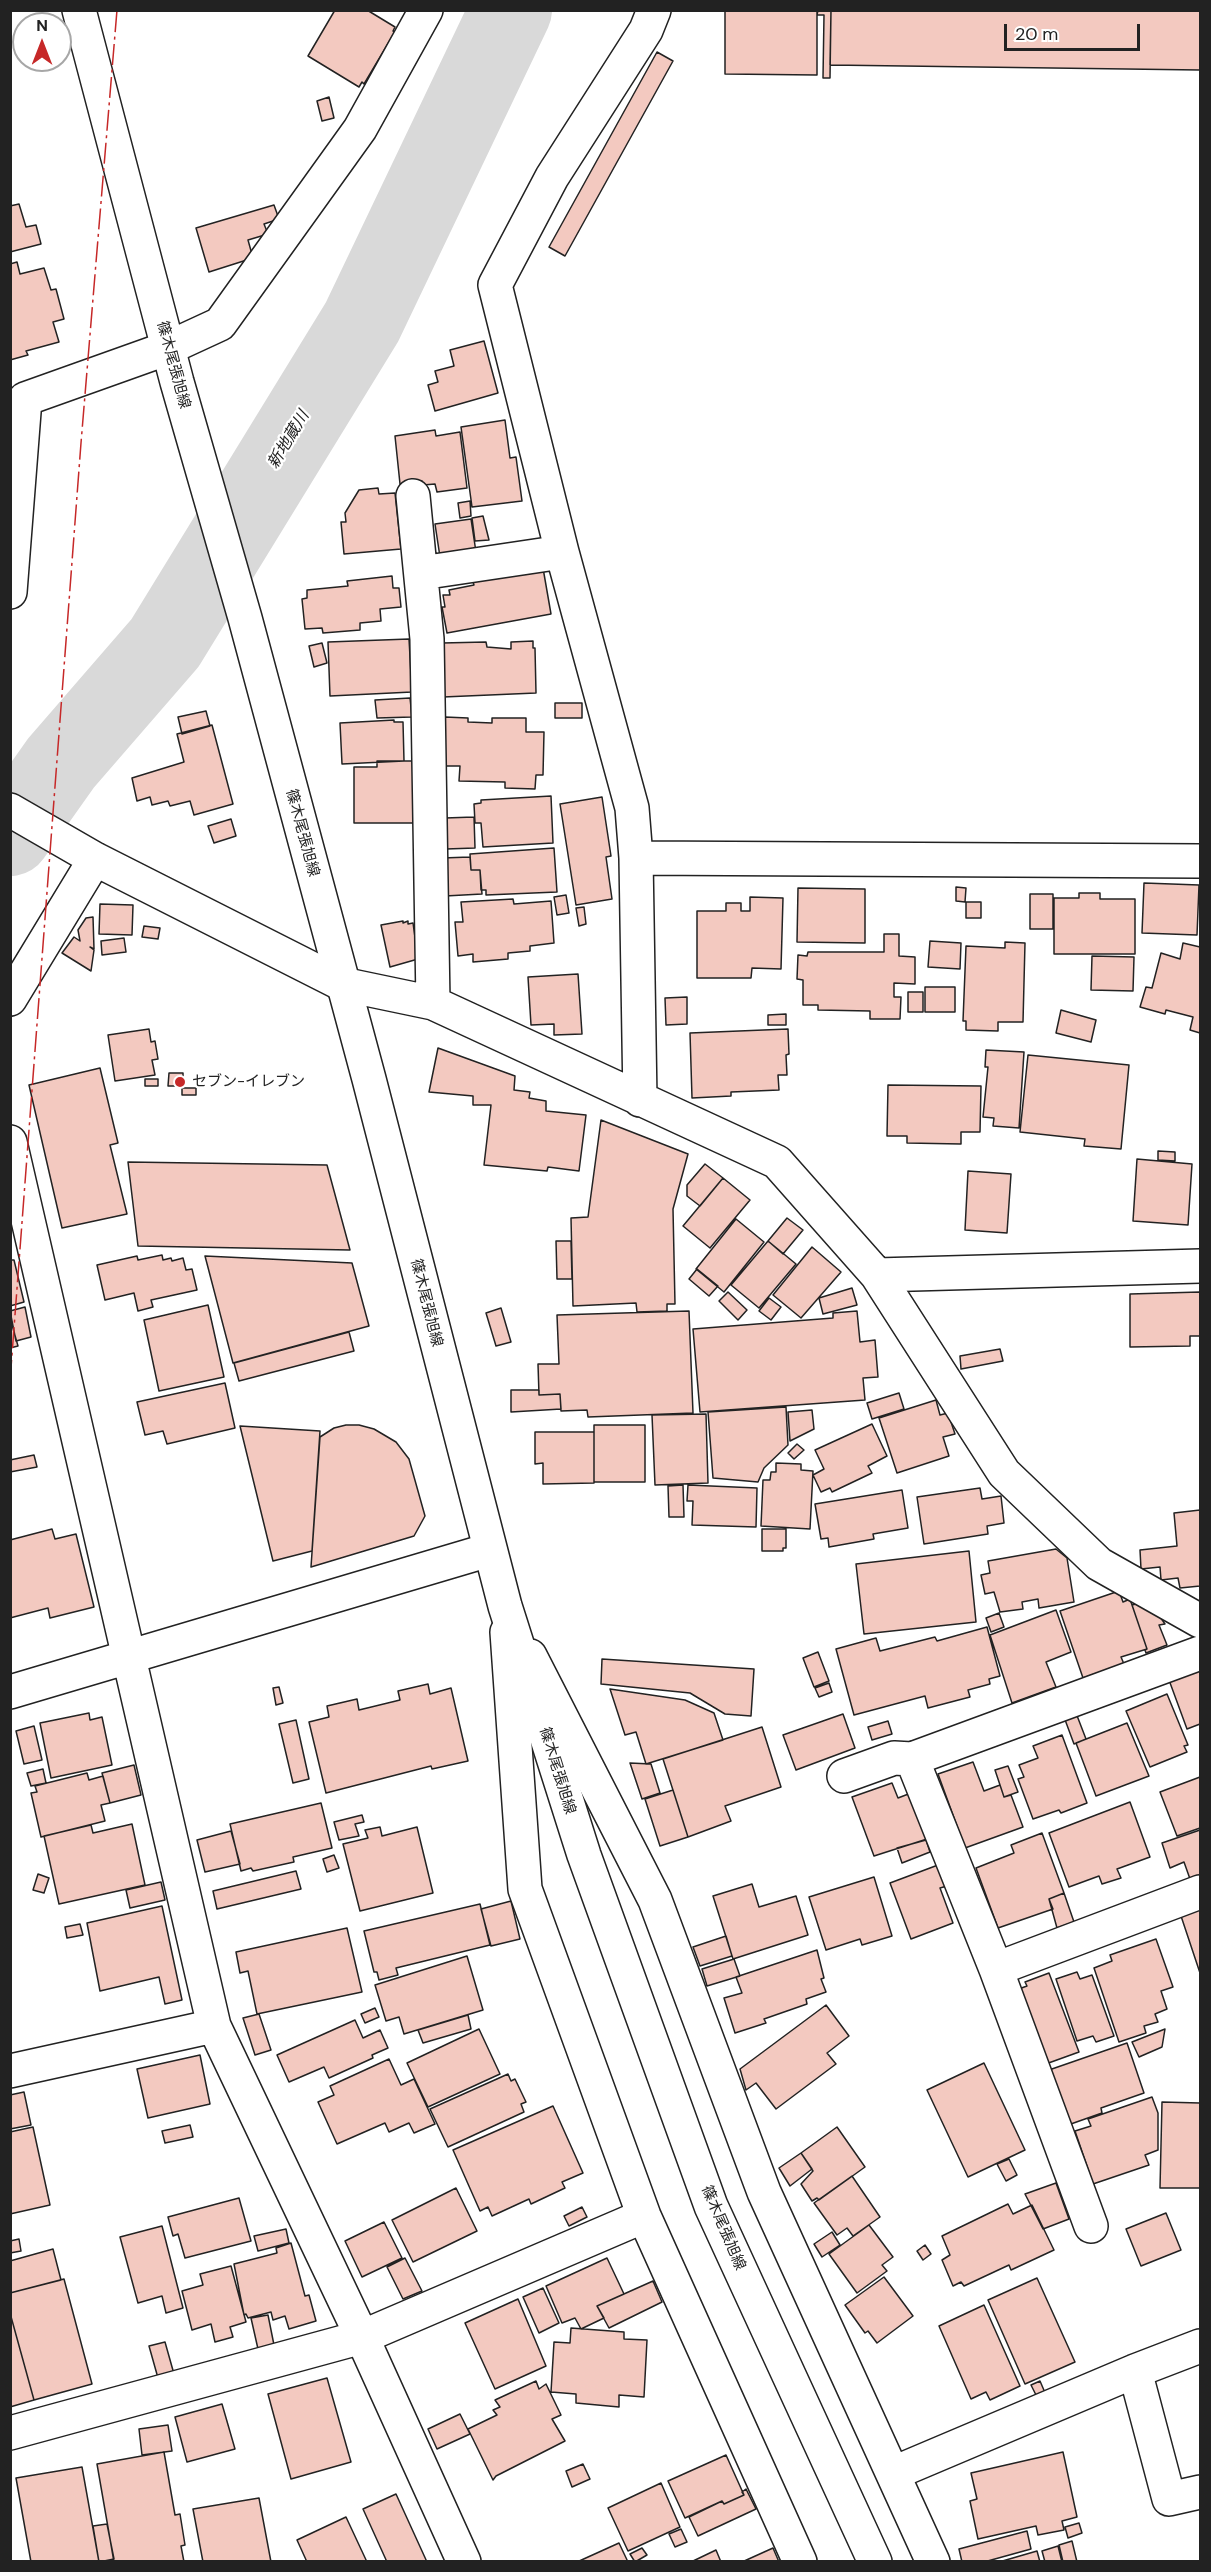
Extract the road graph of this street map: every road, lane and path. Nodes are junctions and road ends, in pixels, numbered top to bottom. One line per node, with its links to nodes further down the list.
1 (79, 10): 4 (street, 篠木尾張旭線)
2 (426, 10): 4 (street)
3 (654, 10): 6 (street)
4 (168, 348): 8 (street); 13 (street, 篠木尾張旭線)
5 (413, 496): 7 (street)
6 (562, 552): 7 (street); 11 (street)
7 (421, 573): 15 (street)
8 (10, 592)
9 (10, 810): 10 (street)
10 (82, 852): 13 (street); 14 (street)
11 (636, 858): 12 (street); 16 (street)
12 (1200, 861)
13 (342, 984): 15 (street); 20 (street, 篠木尾張旭線)
14 (10, 999)
15 (433, 1003): 16 (street)
16 (640, 1100): 19 (street)
17 (10, 1142): 24 (street)
18 (1200, 1266): 19 (street)
19 (877, 1275): 22 (street)
20 (489, 1550): 21 (street, 篠木尾張旭線); 24 (street)
21 (505, 1606): 32 (street); 38 (street); 42 (street, 篠木尾張旭線)
22 (1200, 1621)
23 (1200, 1653): 26 (street)
24 (130, 1656): 25 (street); 30 (street)
25 (10, 1692)
26 (912, 1759): 27 (street); 29 (street)
27 (844, 1776)
28 (1200, 1892): 29 (street)
29 (996, 1970): 33 (street)
30 (214, 2026): 31 (street); 34 (street)
31 (10, 2071)
32 (644, 2216): 34 (street); 41 (street)
33 (1090, 2226)
34 (362, 2337): 37 (street); 40 (street)
35 (1200, 2346): 36 (street)
36 (1135, 2371): 38 (street); 39 (street)
37 (10, 2433)
38 (894, 2473): 43 (street)
39 (1200, 2492)
40 (464, 2562)
41 (800, 2562)
42 (875, 2562)
43 (933, 2562)

